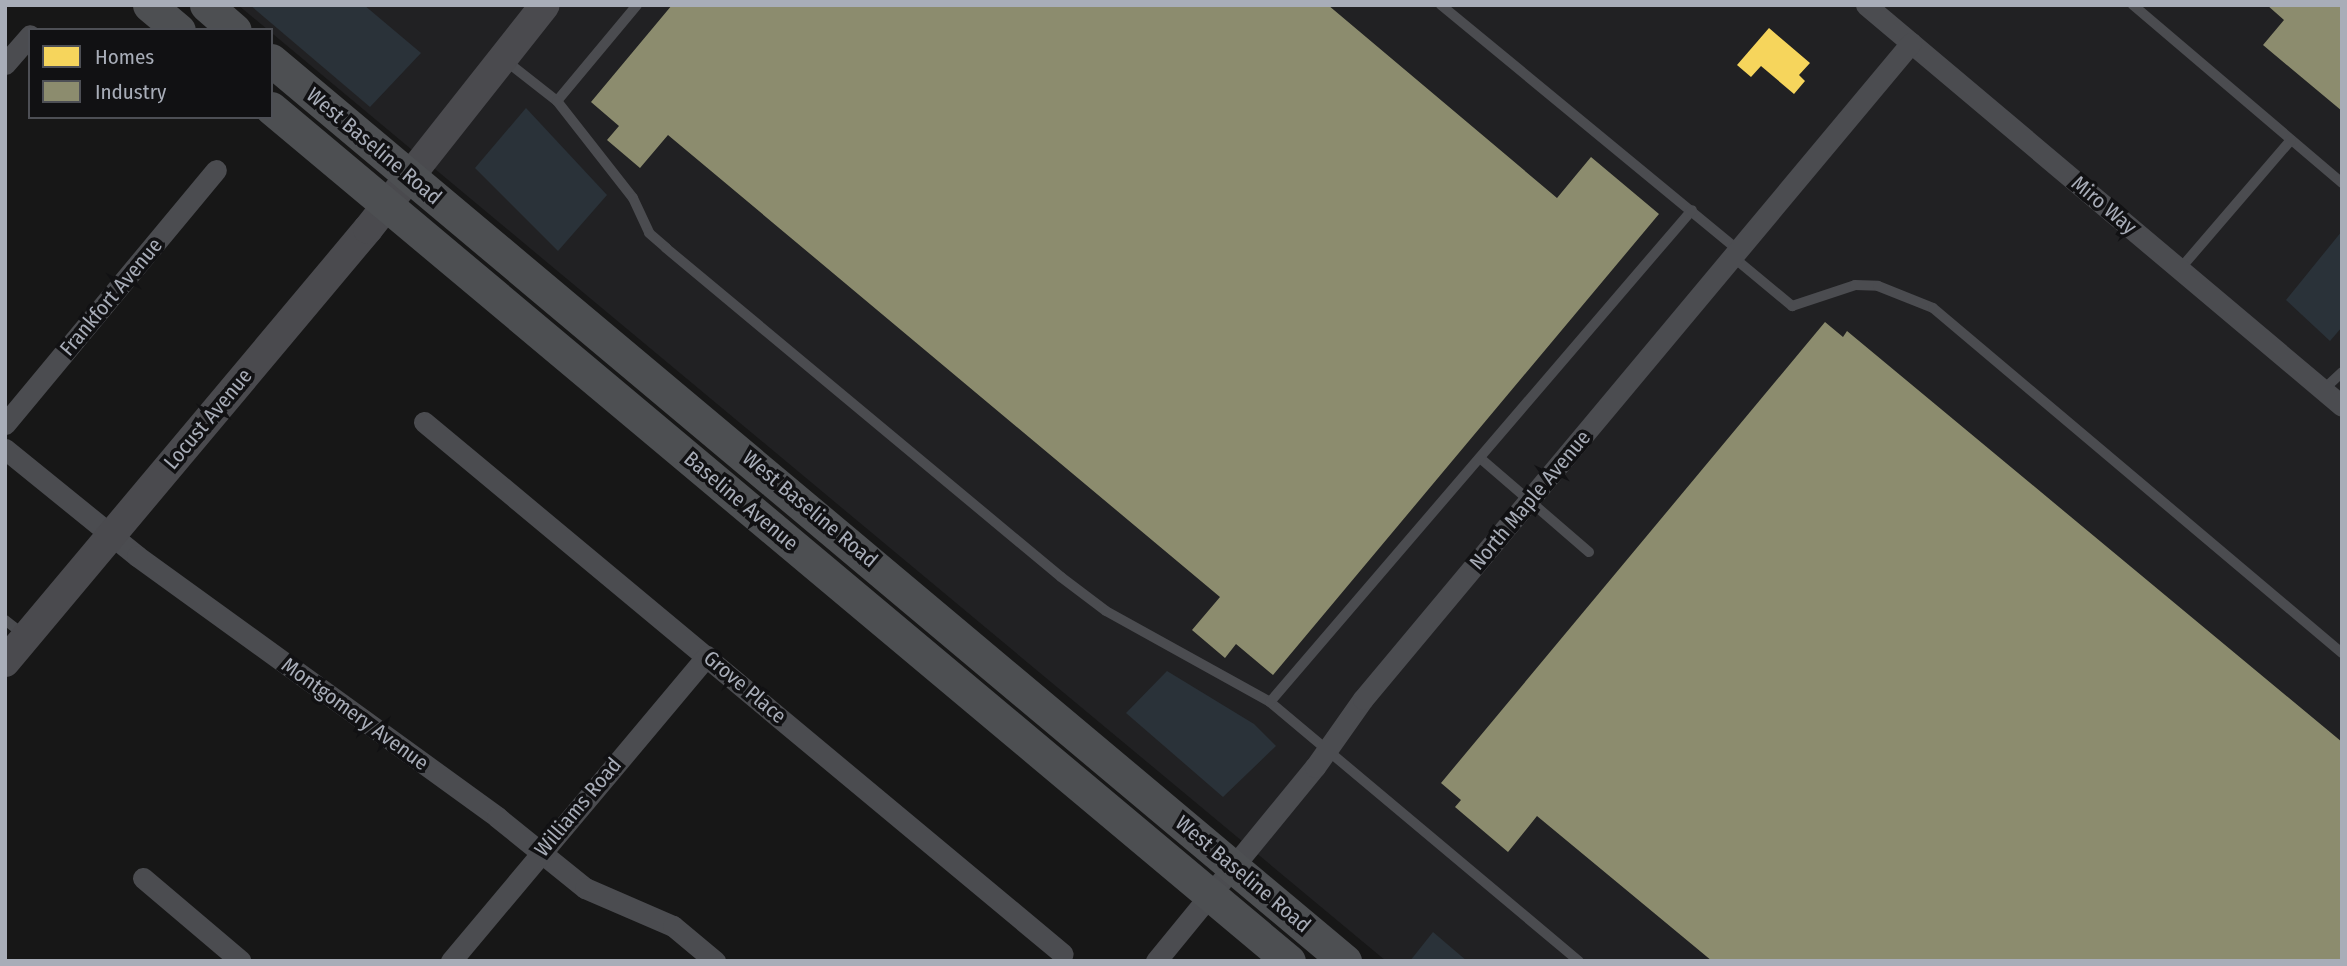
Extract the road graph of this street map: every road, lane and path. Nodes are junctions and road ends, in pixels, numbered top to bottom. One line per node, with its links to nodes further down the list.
1 (149, 5): 8 (main road)
2 (206, 5): 9 (main road)
3 (545, 5): 12 (street, Locust Avenue)
4 (637, 5): 15 (lane)
5 (1441, 5): 22 (lane)
6 (1866, 5): 11 (street, Miro Way)
7 (2133, 5): 17 (lane)
8 (177, 28)
9 (233, 28)
10 (28, 37): 14 (street)
11 (1911, 43): 23 (street, North Maple Avenue); 24 (street, Miro Way)
12 (506, 61): 15 (lane); 19 (street, Locust Avenue)
13 (273, 62): 19 (main road, West Baseline Road)
14 (5, 64)
15 (557, 101): 39 (lane)
16 (273, 110): 21 (main road, Baseline Avenue)
17 (2291, 140): 20 (lane); 24 (lane)
18 (216, 170): 29 (street, Frankfort Avenue)
19 (409, 176): 21 (street, Locust Avenue); 42 (main road, West Baseline Road)
20 (2342, 183)
21 (384, 206): 33 (street, Locust Avenue); 44 (main road, Baseline Avenue)
22 (1692, 210): 23 (lane); 31 (lane)
23 (1736, 254): 32 (street, North Maple Avenue); 36 (lane)
24 (2180, 269): 26 (street, Miro Way)
25 (2342, 372): 26 (lane)
26 (2323, 390): 27 (street, Miro Way)
27 (2342, 406)
28 (424, 422): 37 (street, Grove Place)
29 (5, 424)
30 (5, 449): 33 (street, Montgomery Avenue)
31 (1480, 458): 32 (lane); 39 (lane)
32 (1529, 501): 34 (lane); 40 (street, North Maple Avenue)
33 (111, 534): 35 (street, Locust Avenue); 41 (street, Montgomery Avenue)
34 (1589, 552)
35 (15, 629): 38 (street, Locust Avenue)
36 (2342, 653)
37 (707, 656): 41 (street, Williams Road); 45 (street, Grove Place)
38 (5, 662)
39 (1270, 702): 40 (lane)
40 (1327, 751): 42 (street, North Maple Avenue); 52 (lane)
41 (540, 852): 47 (street, Williams Road); 48 (street, Montgomery Avenue)
42 (1233, 866): 44 (street, North Maple Avenue); 51 (main road, West Baseline Road)
43 (143, 878): 46 (street)
44 (1210, 894): 49 (street, North Maple Avenue); 50 (main road, West Baseline Road)
45 (1063, 954)
46 (241, 961)
47 (451, 961)
48 (715, 961)
49 (1156, 961)
50 (1289, 961)
51 (1345, 961)
52 (1579, 961)

